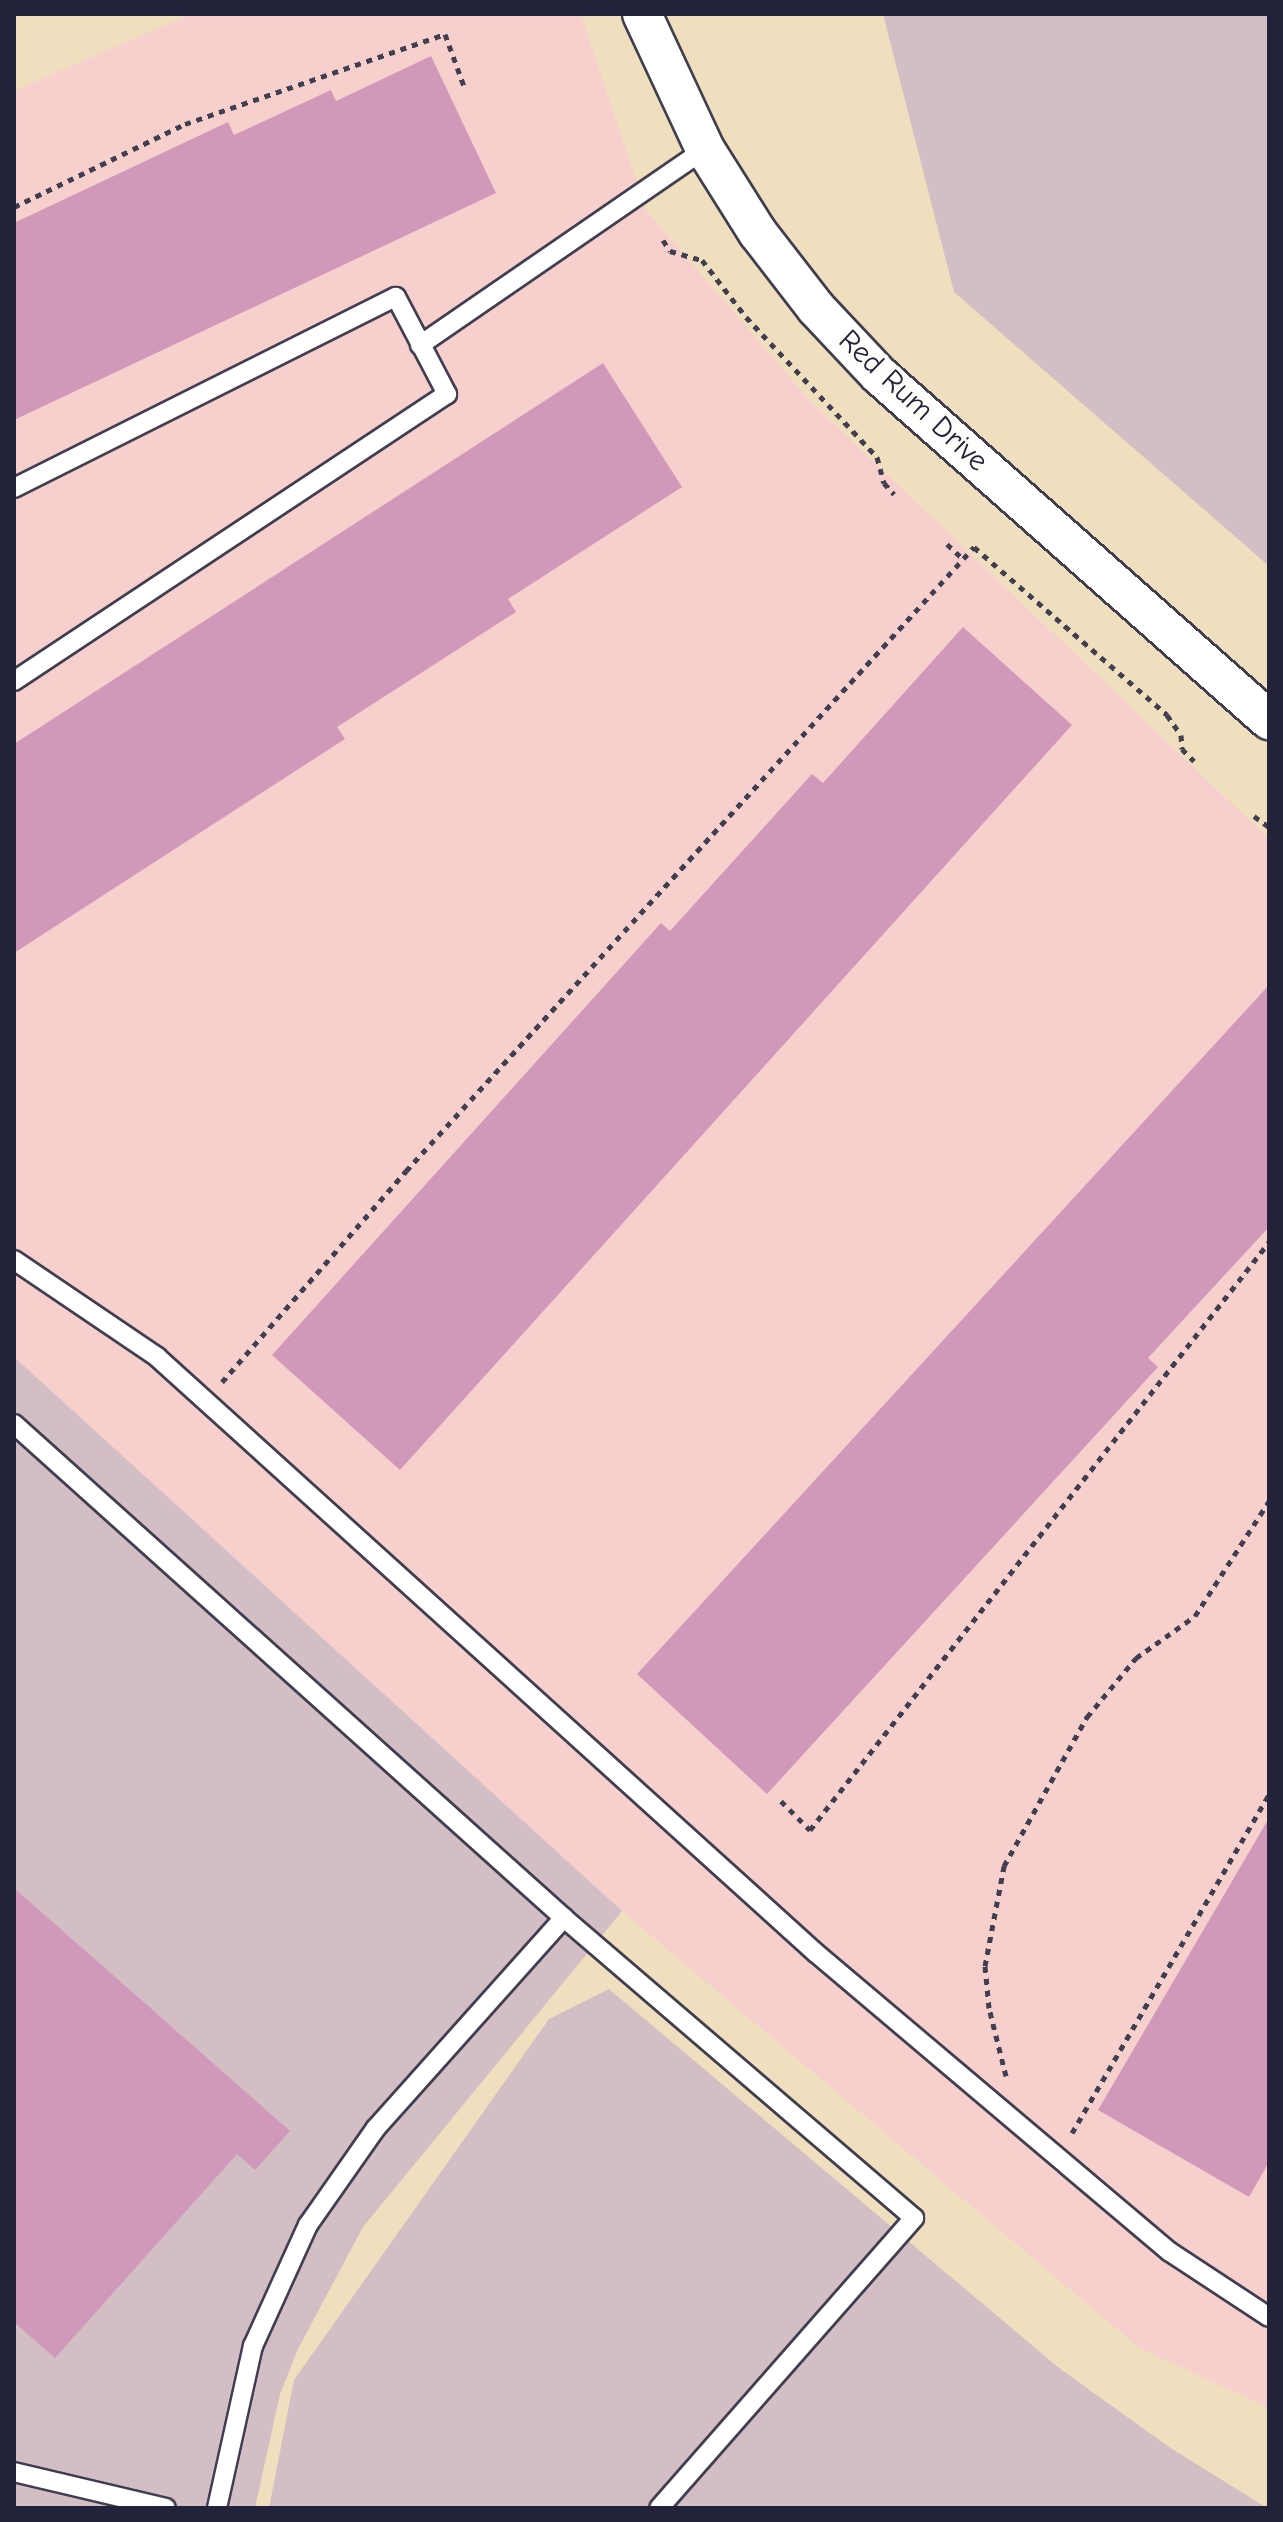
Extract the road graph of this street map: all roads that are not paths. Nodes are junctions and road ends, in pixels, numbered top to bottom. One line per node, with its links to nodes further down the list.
1 (642, 14): 2 (street, Red Rum Drive)
2 (705, 149): 3 (lane); 6 (street, Red Rum Drive)
3 (420, 345): 4 (lane); 5 (lane)
4 (14, 488)
5 (14, 681)
6 (1269, 720)
7 (14, 1260): 10 (lane)
8 (14, 1424): 9 (lane)
9 (564, 1918): 13 (lane); 14 (lane)
10 (1269, 2317)
11 (14, 2472): 12 (lane)
12 (166, 2508)
13 (217, 2508)
14 (659, 2508)

